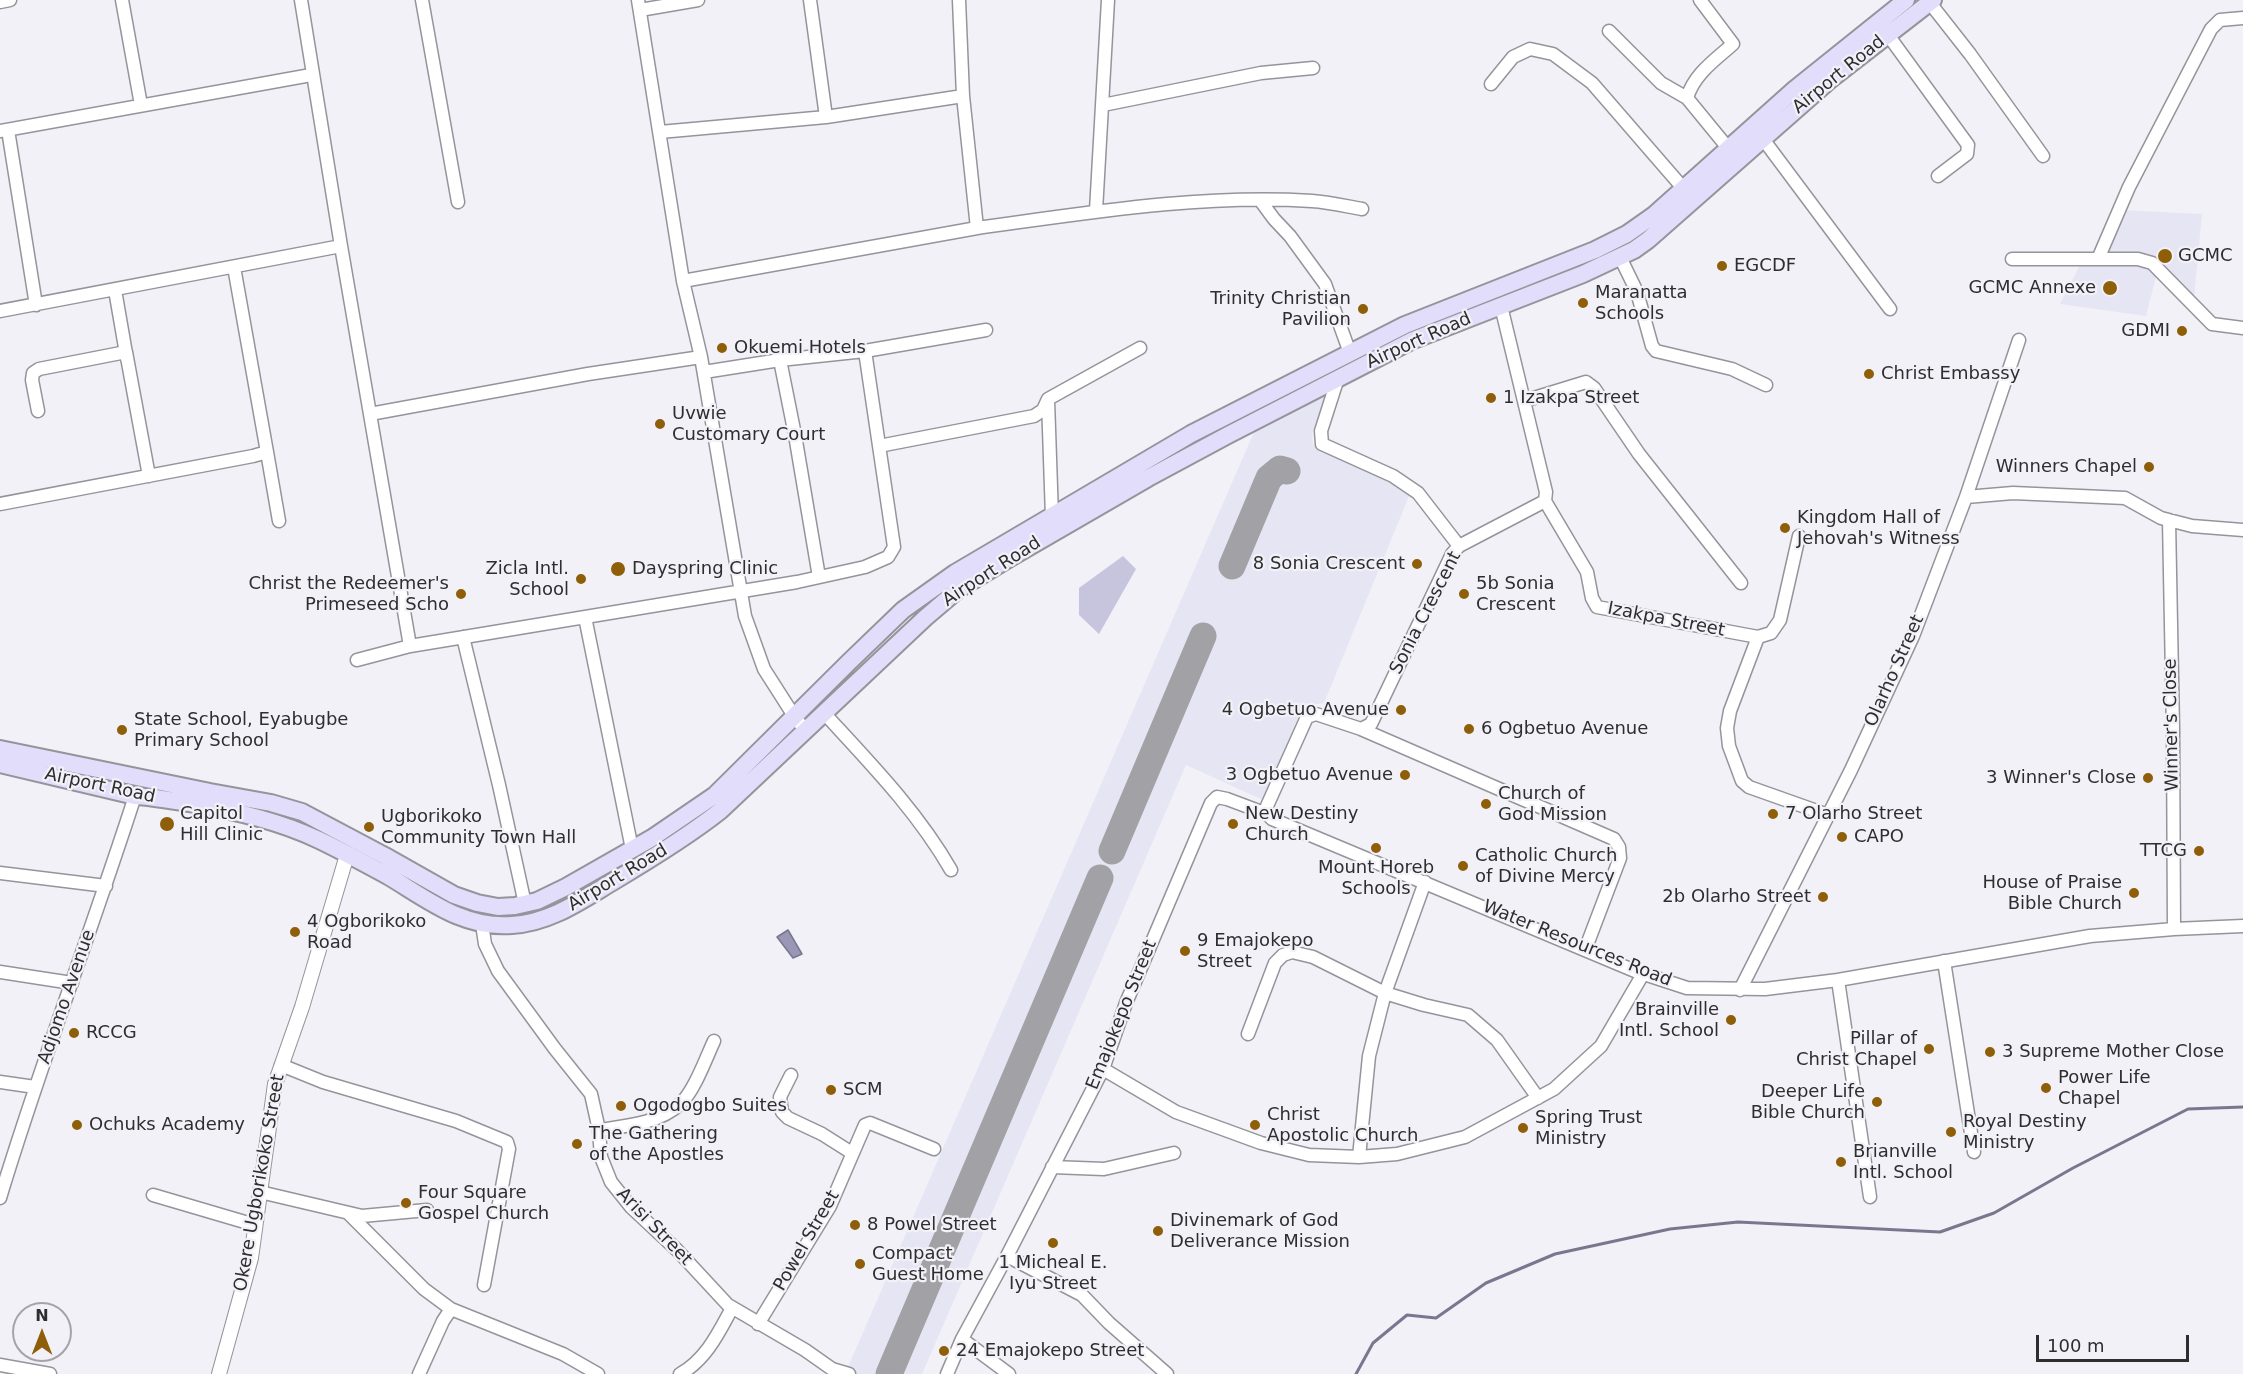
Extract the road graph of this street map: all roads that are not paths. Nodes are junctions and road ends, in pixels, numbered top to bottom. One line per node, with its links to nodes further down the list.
1 (10, 0): 11 (street)
2 (122, 0): 23 (street)
3 (301, 0): 19 (street)
4 (422, 0): 34 (street)
5 (698, 0): 13 (street)
6 (810, 0): 25 (street)
7 (959, 0): 21 (street)
8 (1108, 0): 24 (street)
9 (1700, 0): 22 (street)
10 (1906, 0): 17 (main road, Airport Road)
11 (0, 2)
12 (1931, 2): 16 (main road, Airport Road); 30 (street)
13 (639, 5): 27 (street)
14 (2243, 18): 41 (street)
15 (1609, 31): 22 (street)
16 (1888, 35): 17 (main road, Airport Road); 31 (street)
17 (1864, 43): 28 (main road, Airport Road); 29 (main road, Airport Road)
18 (1313, 68): 24 (street)
19 (312, 75): 23 (street); 38 (street)
20 (1491, 84): 32 (street)
21 (963, 96): 25 (street); 37 (street)
22 (1688, 98): 29 (street)
23 (141, 105): 26 (street)
24 (1103, 105): 36 (street)
25 (826, 117): 27 (street)
26 (4, 131): 45 (street)
27 (660, 132): 43 (street)
28 (1763, 139): 39 (main road, Airport Road); 47 (street)
29 (1728, 148): 32 (main road, Airport Road)
30 (2043, 156)
31 (1938, 176)
32 (1683, 188): 54 (main road, Airport Road)
33 (1260, 200): 35 (street); 36 (street); 54 (street)
34 (458, 202)
35 (1362, 209)
36 (1096, 211): 37 (street)
37 (977, 228): 43 (street)
38 (340, 246): 42 (street); 64 (street)
39 (1620, 257): 46 (main road, Airport Road); 60 (street)
40 (2012, 259): 41 (street)
41 (2098, 259): 49 (street)
42 (234, 267): 44 (street); 66 (street)
43 (683, 281): 55 (street)
44 (115, 290): 45 (street); 57 (street)
45 (36, 305): 48 (street)
46 (1501, 306): 59 (main road, Airport Road); 62 (street, Izakpa Street)
47 (1890, 309)
48 (0, 311)
49 (2243, 328)
50 (986, 330): 53 (street)
51 (2019, 339): 69 (street, Olarho Street)
52 (1140, 348): 61 (street)
53 (865, 351): 56 (street); 65 (street)
54 (1350, 353): 67 (main road, Airport Road)
55 (701, 357): 58 (street); 64 (street)
56 (780, 360): 58 (street); 78 (street)
57 (128, 364): 63 (street); 68 (street)
58 (704, 372): 80 (street)
59 (1338, 378): 67 (main road, Airport Road); 77 (street)
60 (1766, 384)
61 (1048, 399): 65 (street); 72 (street)
62 (1524, 402): 70 (street, Izakpa Street); 79 (street)
63 (38, 411)
64 (370, 414): 84 (street)
65 (879, 446): 78 (street)
66 (267, 452): 68 (street); 74 (street)
67 (1144, 471): 72 (main road, Airport Road); 86 (main road, Airport Road)
68 (149, 476): 71 (street)
69 (1966, 497): 73 (street); 94 (street, Olarho Street)
70 (1545, 501): 77 (street, Sonia Crescent); 83 (street, Izakpa Street)
71 (0, 504)
72 (1052, 517): 87 (main road, Airport Road)
73 (2169, 520): 75 (street); 104 (street, Winner's Close)
74 (279, 521)
75 (2243, 530)
76 (1799, 536): 83 (street)
77 (1459, 546): 88 (street, Sonia Crescent)
78 (819, 577): 80 (street)
79 (1741, 583)
80 (741, 592): 81 (street); 87 (street)
81 (585, 617): 82 (street); 95 (street)
82 (463, 637): 84 (street); 101 (street)
83 (1758, 637): 94 (street)
84 (411, 646): 85 (street)
85 (357, 660)
86 (824, 713): 89 (main road, Airport Road); 97 (street)
87 (794, 716): 89 (street); 95 (main road, Airport Road)
88 (1361, 729): 93 (street); 105 (street)
89 (805, 730): 102 (main road, Airport Road)
90 (0, 749): 101 (main road, Airport Road)
91 (0, 764): 92 (main road, Airport Road)
92 (135, 796): 96 (main road, Airport Road); 100 (street, Adjomo Avenue)
93 (1267, 814): 99 (street, Water Resources Road); 116 (street, Emajokepo Street)
94 (1828, 814): 111 (street, Olarho Street)
95 (632, 849): 101 (main road, Airport Road)
96 (347, 855): 102 (main road, Airport Road); 115 (street, Okere Ugborikoko Street)
97 (951, 870)
98 (0, 873): 100 (street)
99 (1425, 882): 105 (street, Water Resources Road); 112 (street)
100 (106, 886): 110 (street, Adjomo Avenue)
101 (525, 904)
102 (482, 924): 121 (street, Arisi Street)
103 (2243, 926): 104 (street, Water Resources Road)
104 (2174, 929): 106 (street, Water Resources Road)
105 (1585, 950): 108 (street, Water Resources Road)
106 (1944, 961): 109 (street, Water Resources Road); 123 (street)
107 (0, 972): 110 (street)
108 (1643, 974): 111 (street, Water Resources Road); 120 (street)
109 (1838, 980): 111 (street, Water Resources Road); 130 (street)
110 (72, 983): 119 (street, Adjomo Avenue)
111 (1740, 990)
112 (1385, 993): 113 (street); 120 (street); 126 (street)
113 (1248, 1034)
114 (714, 1041): 121 (street)
115 (281, 1065): 128 (street, Okere Ugborikoko Street); 136 (street)
116 (1103, 1069): 126 (street); 127 (street, Emajokepo Street)
117 (791, 1075): 124 (street)
118 (0, 1082): 119 (street)
119 (35, 1087): 131 (street, Adjomo Avenue)
120 (1538, 1098): 126 (street)
121 (599, 1130): 137 (street, Arisi Street)
122 (934, 1149): 124 (street, Powel Street)
123 (1974, 1152)
124 (852, 1153): 139 (street, Powel Street)
125 (1174, 1153): 127 (street)
126 (1359, 1157)
127 (1052, 1167): 135 (street, Emajokepo Street)
128 (260, 1192): 133 (street); 134 (street, Okere Ugborikoko Street)
129 (153, 1195): 134 (street)
130 (1870, 1197)
131 (0, 1198)
132 (427, 1210): 133 (street)
133 (349, 1214): 138 (street)
134 (255, 1225): 143 (street, Okere Ugborikoko Street)
135 (1007, 1256): 140 (street, Emajokepo Street); 150 (street)
136 (484, 1285)
137 (732, 1308): 139 (street, Arisi Street); 146 (street)
138 (451, 1309): 144 (street); 145 (street)
139 (758, 1324): 147 (street, Arisi Street)
140 (962, 1339): 148 (street, Emajokepo Street); 149 (street)
141 (0, 1365): 142 (street)
142 (50, 1374)
143 (219, 1374)
144 (419, 1374)
145 (598, 1374)
146 (680, 1374)
147 (849, 1374)
148 (947, 1374)
149 (1009, 1374)
150 (1167, 1374)

